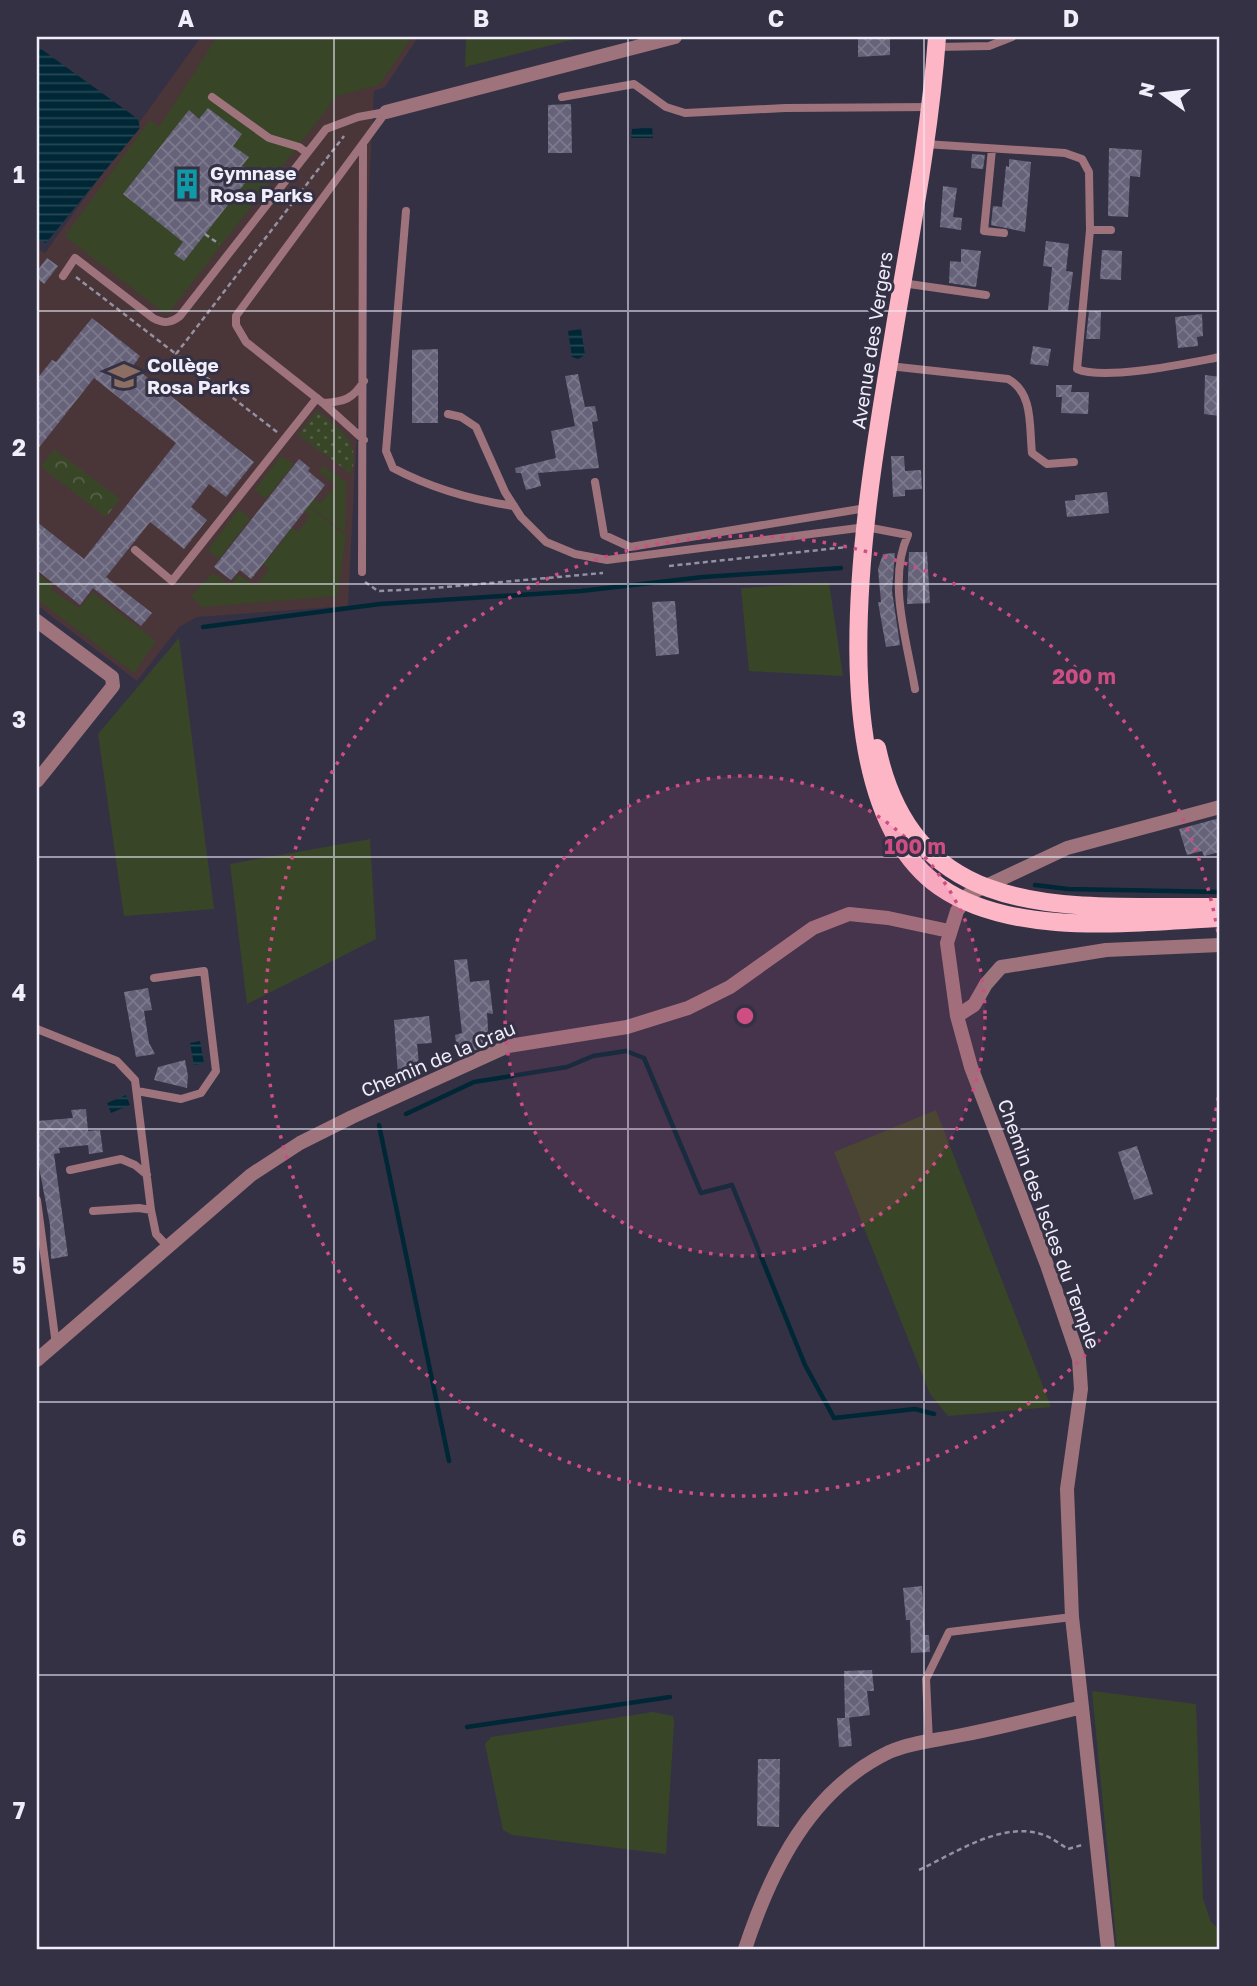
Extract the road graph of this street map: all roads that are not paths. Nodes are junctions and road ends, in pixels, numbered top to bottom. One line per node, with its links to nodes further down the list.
1 (675, 37): 7 (street)
2 (1012, 37): 3 (lane)
3 (937, 42): 6 (main road, Avenue des Vergers)
4 (212, 97): 11 (lane)
5 (562, 97): 6 (lane)
6 (931, 107): 9 (main road, Avenue des Vergers)
7 (386, 112): 8 (lane); 11 (lane)
8 (363, 144): 21 (lane); 22 (lane)
9 (925, 144): 10 (lane); 17 (main road, Avenue des Vergers)
10 (992, 149): 13 (lane); 15 (lane)
11 (307, 153): 16 (lane)
12 (406, 211): 27 (lane)
13 (1090, 230): 14 (lane); 19 (lane)
14 (1111, 230)
15 (1004, 233)
16 (67, 274)
17 (902, 283): 18 (lane); 20 (main road, Avenue des Vergers)
18 (986, 295)
19 (1220, 357)
20 (889, 366): 25 (lane); 28 (main road, Avenue des Vergers)
21 (364, 381): 22 (lane); 24 (lane)
22 (320, 400): 24 (lane); 30 (lane)
23 (448, 414): 27 (lane)
24 (364, 440): 31 (lane)
25 (1074, 462)
26 (595, 482): 28 (lane)
27 (514, 506): 29 (lane)
28 (868, 508): 29 (main road, Avenue des Vergers)
29 (866, 527): 33 (main road, Avenue des Vergers); 34 (lane)
30 (135, 550)
31 (362, 572)
32 (37, 621): 35 (street)
33 (860, 651): 37 (main road); 39 (main road)
34 (915, 690)
35 (37, 782)
36 (1220, 807): 38 (street)
37 (948, 869): 38 (main road); 39 (street)
38 (982, 888): 39 (street); 40 (main road)
39 (963, 899): 41 (main road); 42 (street, Chemin des Iscles du Temple)
40 (1220, 906)
41 (1220, 918)
42 (949, 931): 45 (street, Chemin des Iscles du Temple); 53 (street, Chemin de la Crau)
43 (1220, 945): 45 (street)
44 (153, 978): 47 (lane)
45 (957, 1016): 56 (street, Chemin des Iscles du Temple)
46 (37, 1029): 47 (lane)
47 (137, 1091): 49 (lane)
48 (70, 1170): 49 (lane)
49 (147, 1175): 51 (lane)
50 (37, 1200): 54 (lane)
51 (151, 1210): 52 (lane); 53 (lane)
52 (93, 1211)
53 (168, 1247): 54 (street, Chemin de la Crau)
54 (56, 1345): 55 (street, Chemin de la Crau)
55 (37, 1360)
56 (1072, 1617): 57 (street, Chemin des Iscles du Temple); 58 (lane)
57 (1082, 1707): 58 (street); 60 (street, Chemin des Iscles du Temple)
58 (929, 1742): 59 (street)
59 (745, 1949)
60 (1108, 1949)

